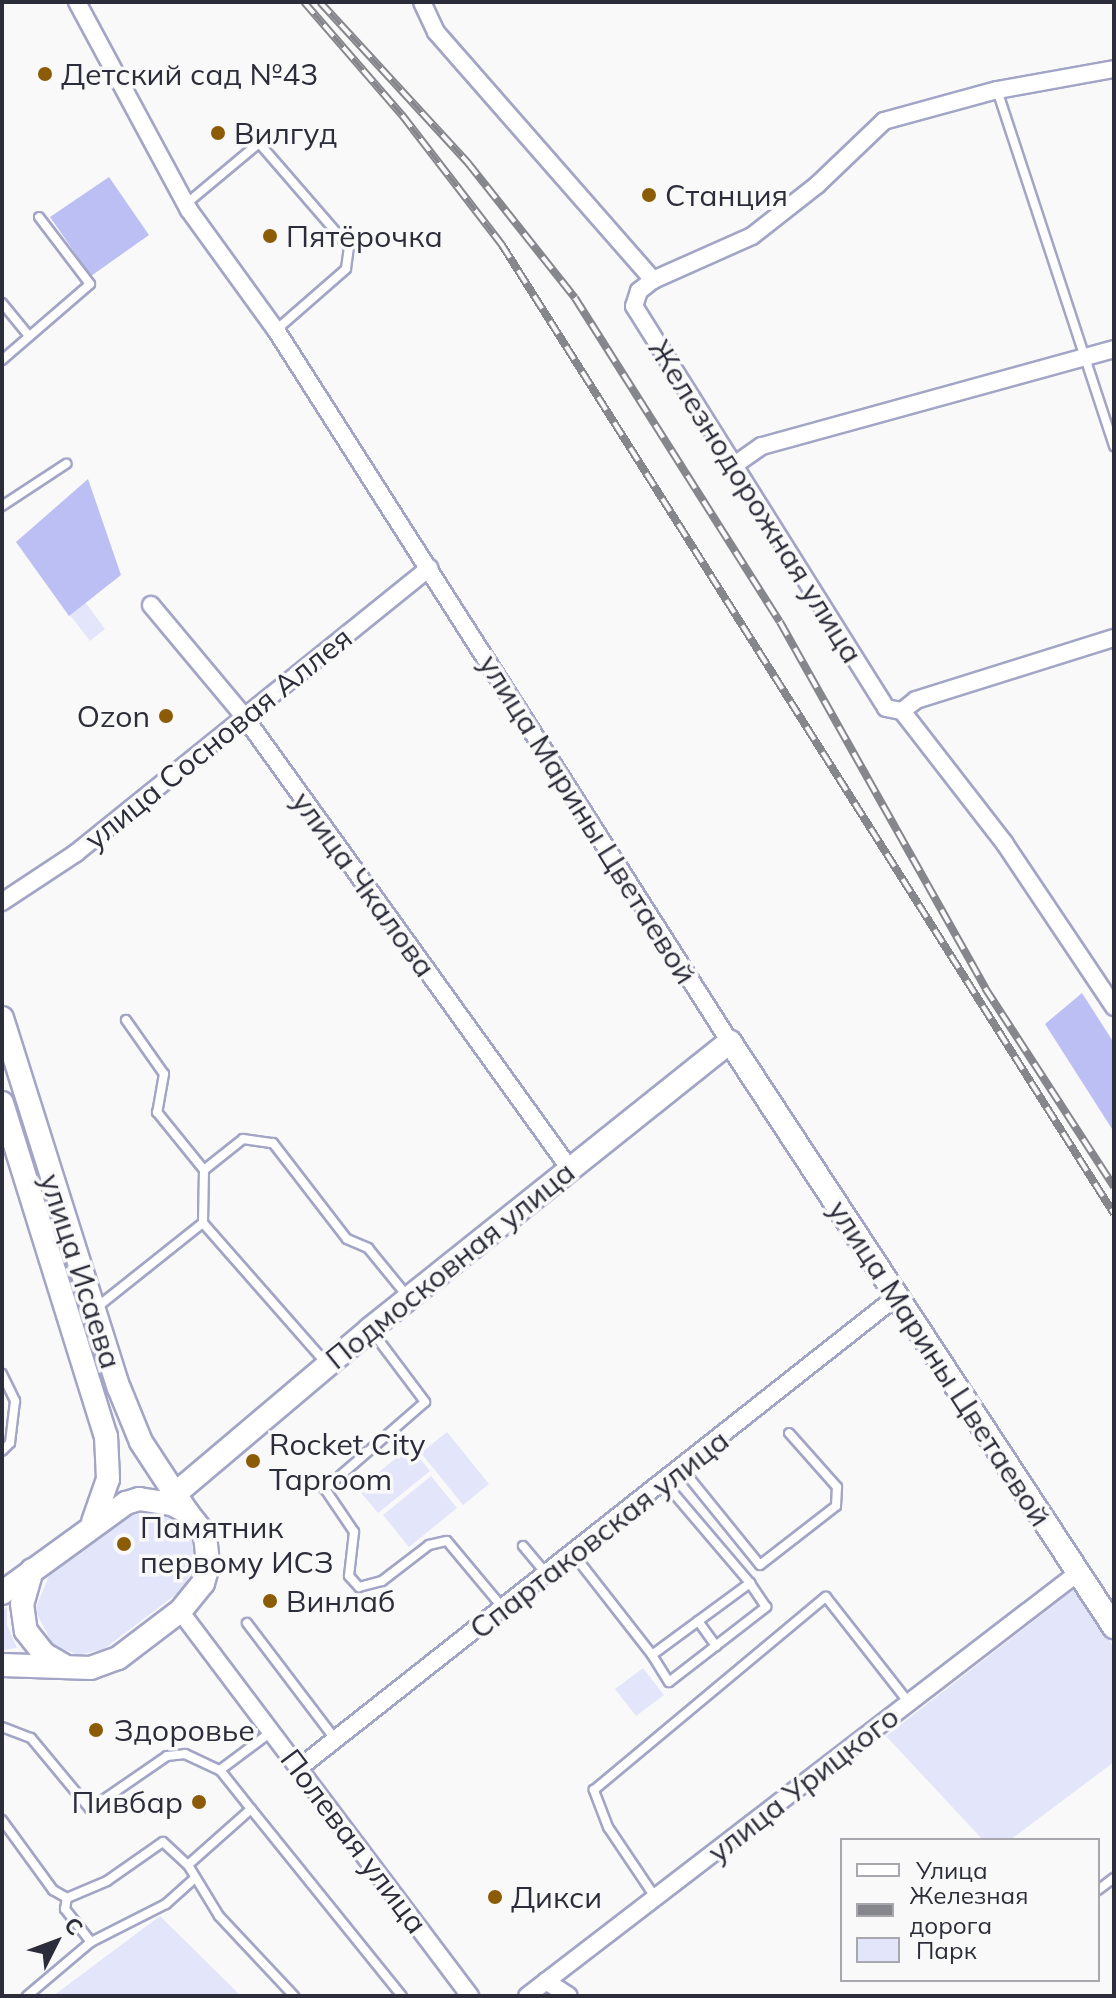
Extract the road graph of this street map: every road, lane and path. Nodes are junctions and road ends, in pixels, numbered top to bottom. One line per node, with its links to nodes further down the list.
1 (77, 2): 5 (street, улица Марины Цветаевой)
2 (422, 2): 7 (street)
3 (1114, 69): 4 (street)
4 (997, 90): 7 (street); 12 (lane)
5 (186, 204): 9 (street, улица Марины Цветаевой); 9 (lane)
6 (39, 217): 10 (lane)
7 (653, 280): 16 (street, Железнодорожная улица)
8 (2, 303): 10 (lane)
9 (276, 330): 18 (street, улица Марины Цветаевой)
10 (29, 336): 13 (lane)
11 (1114, 349): 12 (street)
12 (1083, 359): 14 (lane); 16 (street)
13 (2, 360)
14 (1114, 446)
15 (66, 464): 17 (lane)
16 (733, 466): 21 (street, Железнодорожная улица)
17 (2, 506)
18 (429, 568): 22 (street, улица Сосновая Аллея); 27 (street, улица Марины Цветаевой)
19 (151, 605): 22 (street, улица Чкалова)
20 (1114, 638): 21 (street)
21 (902, 711): 24 (street, Железнодорожная улица)
22 (243, 715): 23 (street, улица Сосновая Аллея); 29 (street, улица Чкалова)
23 (2, 902)
24 (1114, 1007)
25 (2, 1018): 34 (main road, улица Исаева)
26 (126, 1020): 30 (lane)
27 (730, 1042): 29 (main road, Подмосковная улица); 33 (main road, улица Марины Цветаевой)
28 (2, 1103): 43 (main road, улица Исаева)
29 (570, 1169): 32 (main road, Подмосковная улица)
30 (204, 1170): 31 (lane); 32 (lane)
31 (203, 1223): 34 (lane); 36 (lane)
32 (408, 1297): 35 (main road, Подмосковная улица)
33 (896, 1297): 40 (street, Спартаковская улица); 47 (main road, улица Марины Цветаевой)
34 (94, 1310): 42 (main road, улица Исаева)
35 (370, 1329): 36 (main road, Подмосковная улица); 51 (lane)
36 (326, 1364): 42 (main road, Подмосковная улица)
37 (2, 1374): 39 (lane)
38 (789, 1433): 40 (lane)
39 (2, 1451)
40 (683, 1470): 41 (street, Спартаковская улица)
41 (665, 1483): 45 (street, Спартаковская улица); 49 (lane)
42 (181, 1503): 43 (main road); 52 (main road)
43 (92, 1524): 46 (main road)
44 (523, 1546): 48 (lane)
45 (574, 1555): 48 (street, Спартаковская улица); 57 (lane)
46 (32, 1570): 50 (main road); 59 (main road)
47 (1079, 1572): 55 (main road, улица Марины Цветаевой); 60 (street, улица Урицкого)
48 (547, 1576): 51 (street, Спартаковская улица)
49 (750, 1583): 53 (lane); 56 (lane)
50 (2, 1593)
51 (504, 1609): 63 (street, Спартаковская улица)
52 (180, 1611): 59 (main road); 62 (street, Полевая улица)
53 (698, 1621): 56 (lane); 57 (lane)
54 (247, 1623): 63 (lane)
55 (1114, 1627)
56 (716, 1646): 57 (lane)
57 (652, 1655)
58 (2, 1665): 59 (main road)
59 (64, 1666)
60 (909, 1703): 70 (street, улица Урицкого); 70 (lane)
61 (2, 1727): 65 (lane)
62 (271, 1732): 64 (street, Полевая улица); 65 (lane)
63 (336, 1740): 64 (street, Спартаковская улица)
64 (299, 1768): 77 (street, Полевая улица)
65 (220, 1770): 66 (lane)
66 (251, 1809): 68 (lane); 76 (lane)
67 (2, 1820): 71 (lane)
68 (188, 1865): 69 (lane); 71 (lane)
69 (195, 1878): 72 (lane); 75 (lane)
70 (655, 1897): 73 (street, улица Урицкого)
71 (67, 1898): 72 (lane)
72 (91, 1942): 74 (lane)
73 (546, 1981): 78 (street, улица Урицкого); 79 (street)
74 (27, 1996)
75 (294, 1996)
76 (402, 1996)
77 (470, 1996)
78 (527, 1996)
79 (569, 1996)

